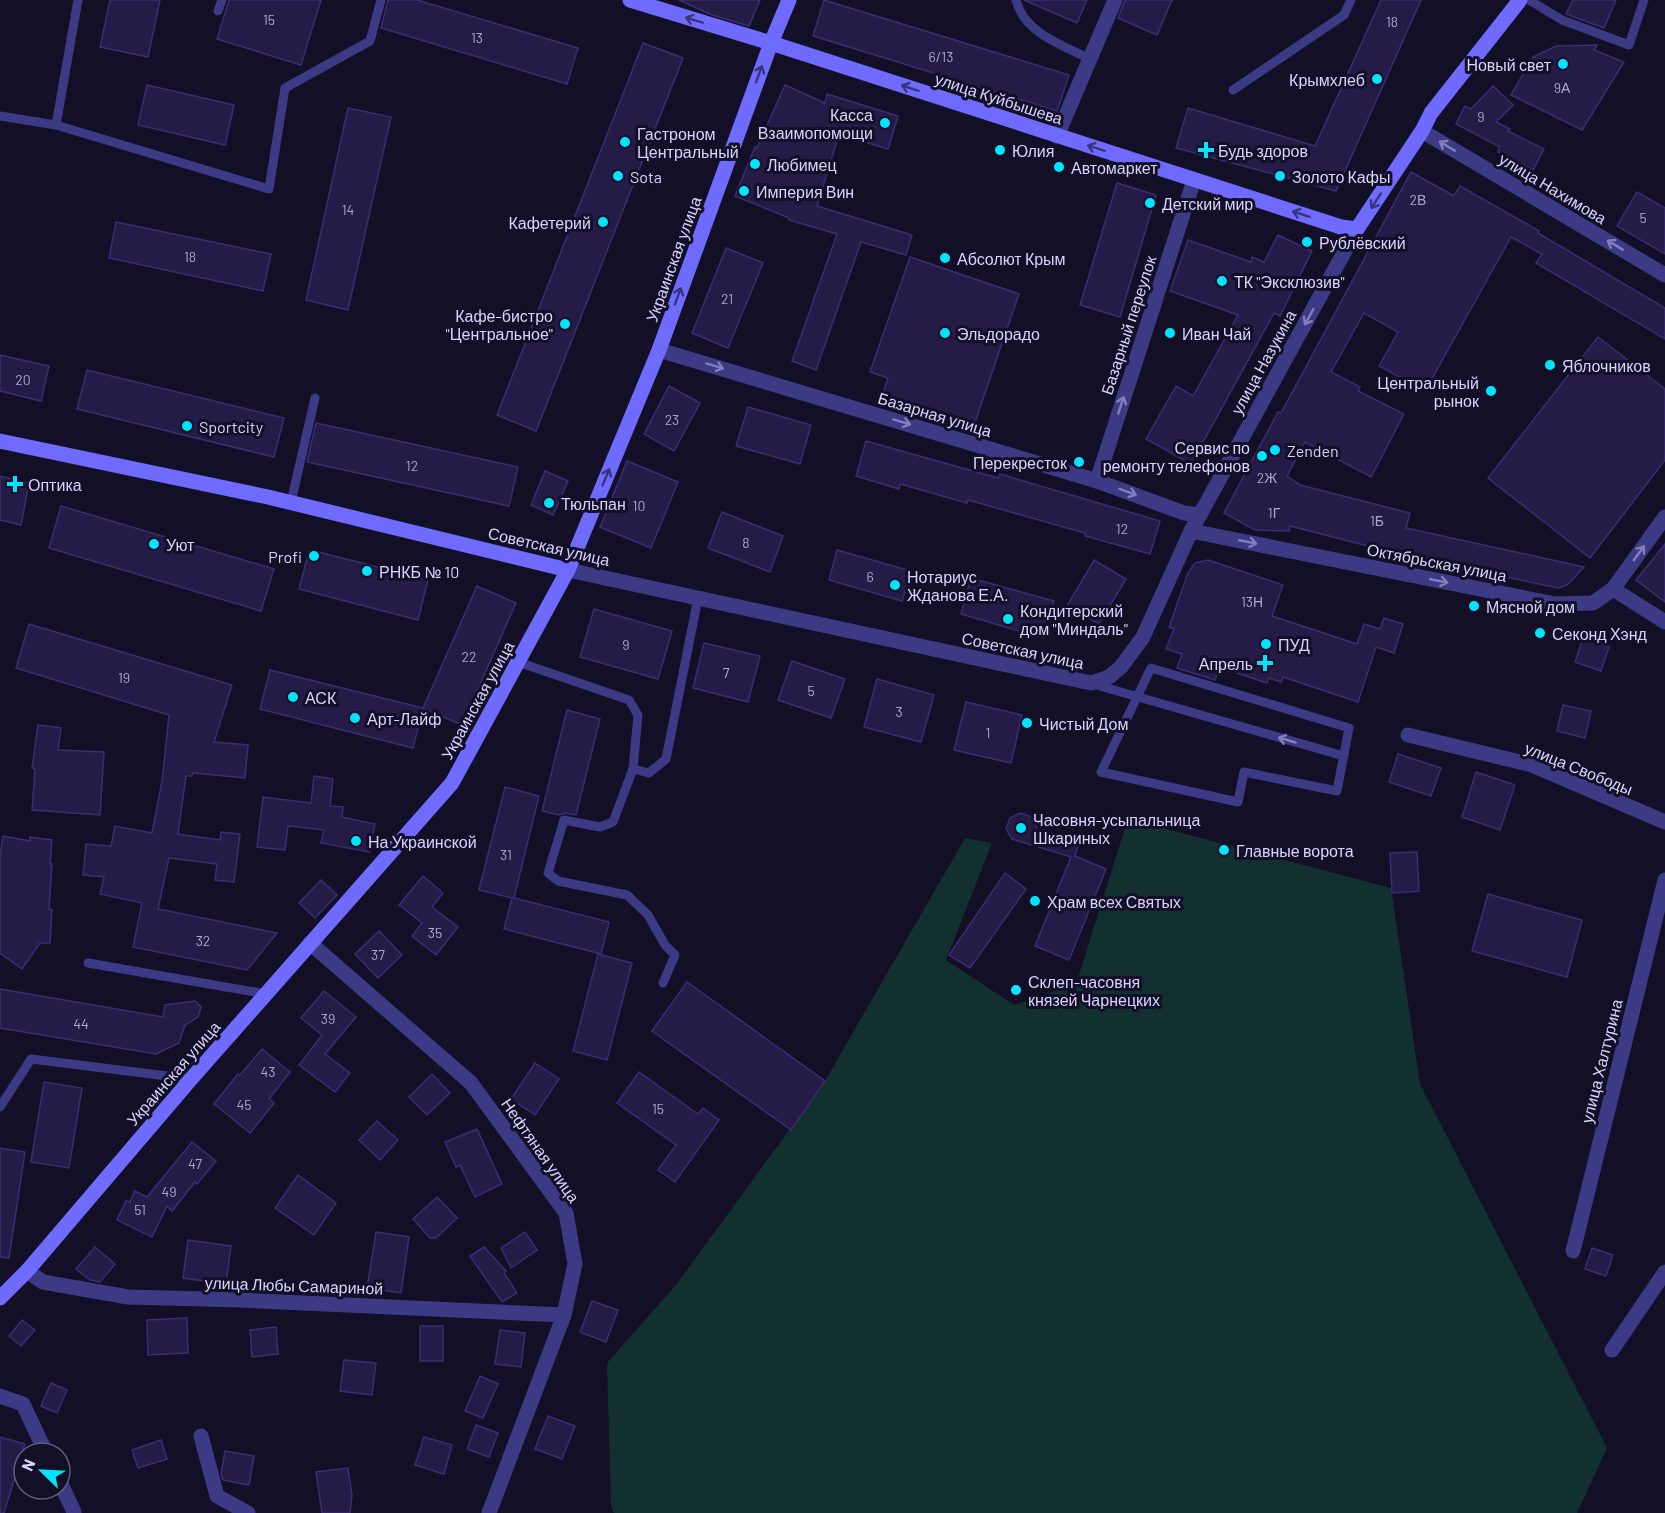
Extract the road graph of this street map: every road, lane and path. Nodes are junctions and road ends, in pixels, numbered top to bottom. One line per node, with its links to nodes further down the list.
1 (78, 0): 17 (lane)
2 (222, 0): 12 (lane)
3 (381, 0): 17 (lane)
4 (630, 0): 13 (main road, улица Куйбышева, one-way to 4)
5 (789, 0): 13 (main road, Украинская улица)
6 (1016, 0): 14 (lane)
7 (1115, 0): 14 (street)
8 (1351, 0): 15 (lane)
9 (1520, 0): 18 (main road, улица Назукина)
10 (1529, 0): 11 (lane)
11 (1644, 0)
12 (218, 11)
13 (771, 43): 19 (main road, улица Куйбышева, one-way to 13); 23 (main road, Украинская улица, one-way to 13)
14 (1090, 59): 19 (street)
15 (1233, 90)
16 (0, 116): 17 (lane)
17 (56, 125)
18 (1422, 131): 21 (main road, улица Назукина, one-way to 21); 22 (street, улица Нахимова, one-way to 18)
19 (1057, 136): 20 (main road, улица Куйбышева, one-way to 19)
20 (1194, 180): 21 (main road, улица Куйбышева, one-way to 20); 26 (street, Базарный переулок, one-way to 20)
21 (1357, 229): 28 (street, улица Назукина, one-way to 28)
22 (1665, 275)
23 (659, 350): 26 (street, Базарная улица, one-way to 26); 31 (main road, Украинская улица, one-way to 23)
24 (315, 398): 27 (lane)
25 (0, 441): 27 (main road, Советская улица)
26 (1097, 481): 28 (street, Базарная улица, one-way to 28)
27 (291, 502): 31 (main road, Советская улица)
28 (1200, 515): 30 (street, улица Назукина)
29 (1665, 517): 32 (street, one-way to 29)
30 (1191, 531): 32 (street, Октябрьская улица, one-way to 32); 36 (street, улица Назукина)
31 (568, 570): 33 (street, Советская улица); 35 (main road, Украинская улица)
32 (1613, 589): 34 (street)
33 (698, 598): 36 (street, Советская улица); 40 (lane)
34 (1665, 622)
35 (518, 662): 40 (lane); 43 (main road, Украинская улица)
36 (1091, 683): 37 (lane)
37 (1136, 697): 39 (lane, one-way to 37); 39 (lane); 39 (lane)
38 (1408, 735): 41 (street, улица Свободы)
39 (1344, 756)
40 (633, 769): 45 (lane)
41 (1665, 822)
42 (1665, 880): 49 (street, улица Халтурина)
43 (310, 943): 46 (main road, Украинская улица); 53 (street, Нефтяная улица)
44 (87, 963): 46 (lane)
45 (663, 983)
46 (266, 994): 47 (main road, Украинская улица)
47 (191, 1079): 48 (lane); 50 (main road, Украинская улица)
48 (0, 1107)
49 (1573, 1251)
50 (27, 1271): 52 (main road, Украинская улица); 53 (street, улица Любы Самариной)
51 (1665, 1272): 54 (street)
52 (0, 1298)
53 (564, 1315): 59 (street, Нефтяная улица)
54 (1612, 1350)
55 (0, 1396): 57 (street)
56 (201, 1436): 58 (street)
57 (40, 1441)
58 (248, 1513)
59 (489, 1513)

